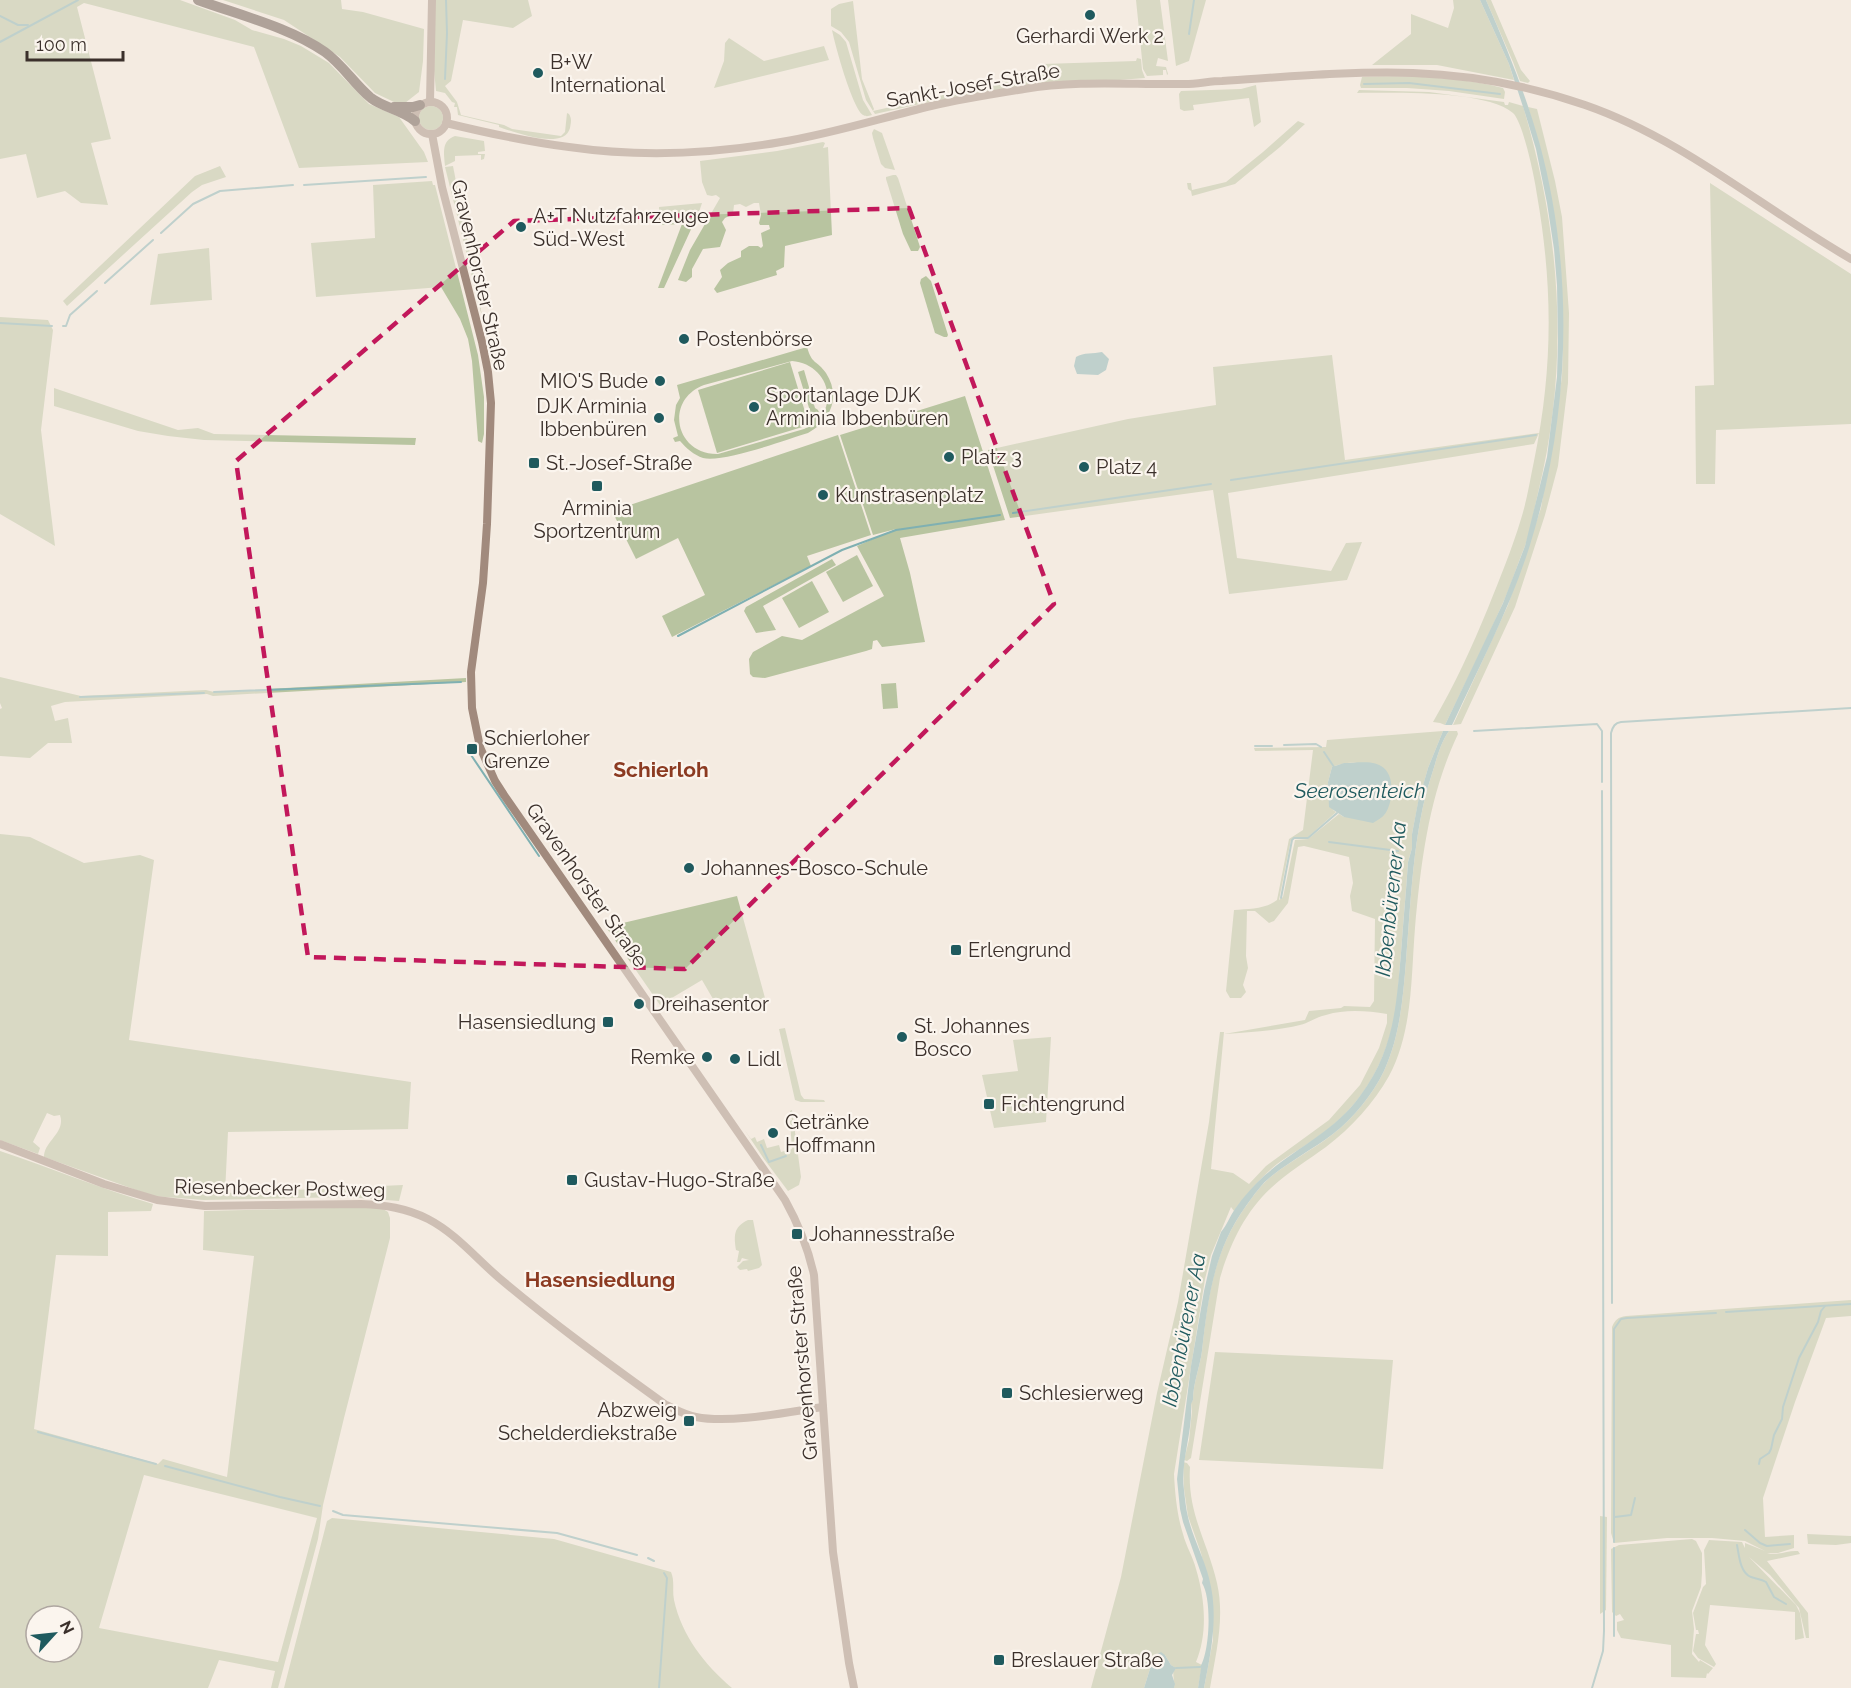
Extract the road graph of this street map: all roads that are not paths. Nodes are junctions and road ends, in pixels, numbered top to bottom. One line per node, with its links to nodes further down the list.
1 (198, 0): 4 (highway)
2 (432, 0): 3 (street)
3 (425, 103): 4 (highway); 5 (street); 6 (street)
4 (388, 106): 5 (highway)
5 (415, 121): 7 (street)
6 (446, 123): 7 (street); 8 (street, Sankt-Josef-Straße)
7 (432, 134): 10 (street, Gravenhorster Straße)
8 (1851, 259)
9 (0, 1143): 10 (street, Riesenbecker Postweg)
10 (823, 1407): 11 (street, Gravenhorster Straße)
11 (854, 1688)

